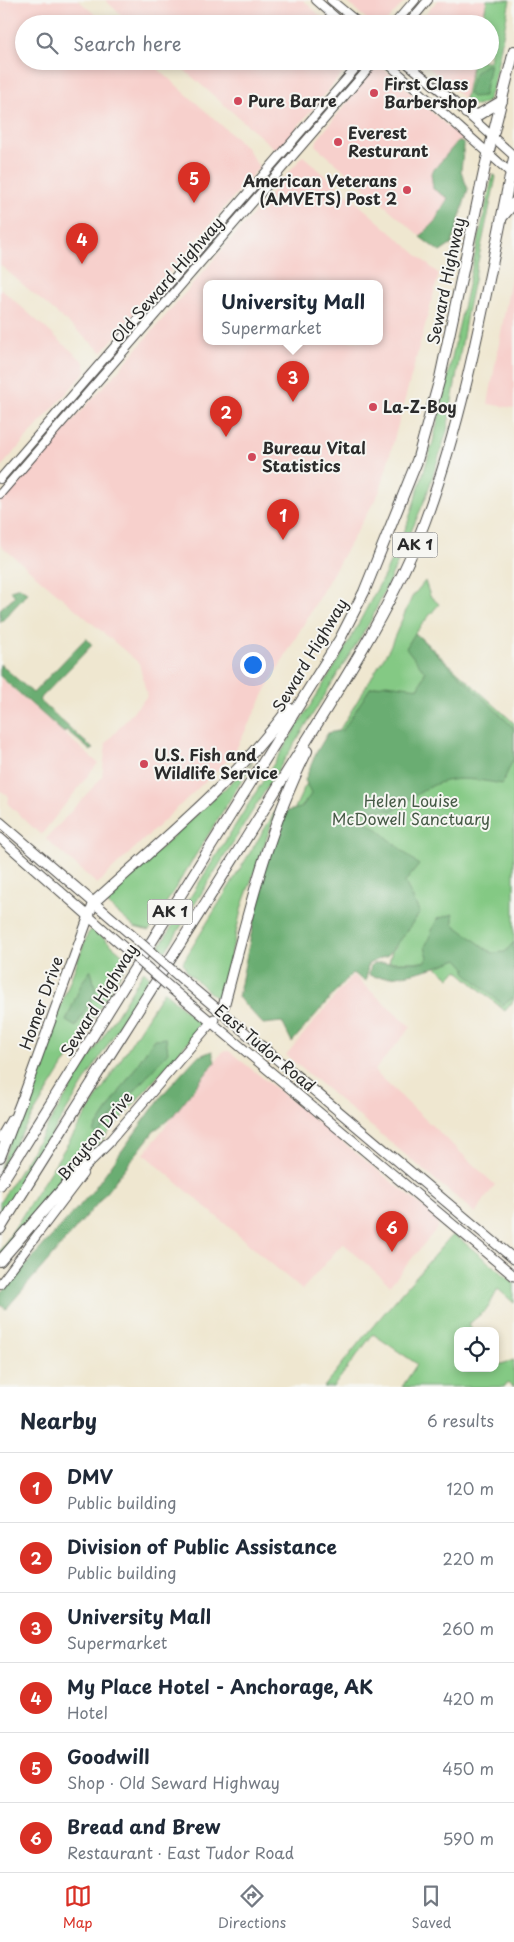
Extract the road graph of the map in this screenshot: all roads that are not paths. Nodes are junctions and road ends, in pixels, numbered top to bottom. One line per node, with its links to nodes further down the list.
1 (316, 0): 5 (main road)
2 (331, 0): 6 (main road)
3 (415, 0): 7 (main road)
4 (428, 0): 8 (main road)
5 (333, 15)
6 (349, 15)
7 (402, 15)
8 (416, 15)
9 (514, 51): 14 (highway, Seward Highway / AK 1)
10 (354, 70): 19 (main road, Old Seward Highway)
11 (367, 70): 21 (main road, Old Seward Highway)
12 (395, 70): 17 (main road)
13 (415, 70): 15 (main road)
14 (502, 101): 15 (highway); 16 (highway, Seward Highway / AK 1)
15 (466, 112): 16 (main road)
16 (494, 138): 17 (highway, Seward Highway / AK 1); 18 (main road)
17 (489, 155): 20 (main road); 26 (highway, Seward Highway / AK 1)
18 (514, 157): 20 (highway, AK 1)
19 (277, 160): 21 (main road); 24 (main road, Old Seward Highway)
20 (512, 174): 23 (highway, AK 1)
21 (254, 201): 25 (main road, Old Seward Highway)
22 (514, 203): 23 (highway)
23 (501, 219): 27 (highway, AK 1)
24 (0, 479)
25 (0, 494)
26 (340, 639): 30 (highway); 38 (highway, Seward Highway / AK 1)
27 (337, 691): 32 (highway); 39 (highway, AK 1)
28 (0, 822): 30 (main road, East Tudor Road)
29 (0, 838): 31 (main road, East Tudor Road)
30 (94, 902): 31 (main road, Homer Drive); 32 (main road, East Tudor Road, bridge)
31 (89, 917): 33 (main road, East Tudor Road, bridge); 34 (main road, Homer Drive)
32 (220, 1012): 33 (main road, Brayton Drive); 40 (main road, East Tudor Road)
33 (211, 1023): 36 (main road, Brayton Drive); 42 (main road, East Tudor Road)
34 (22, 1100): 35 (main road, Homer Drive); 37 (highway)
35 (0, 1138)
36 (109, 1142): 41 (highway); 43 (main road, Brayton Drive)
37 (0, 1157)
38 (0, 1185)
39 (0, 1229)
40 (514, 1259)
41 (0, 1260)
42 (514, 1276)
43 (0, 1284)

